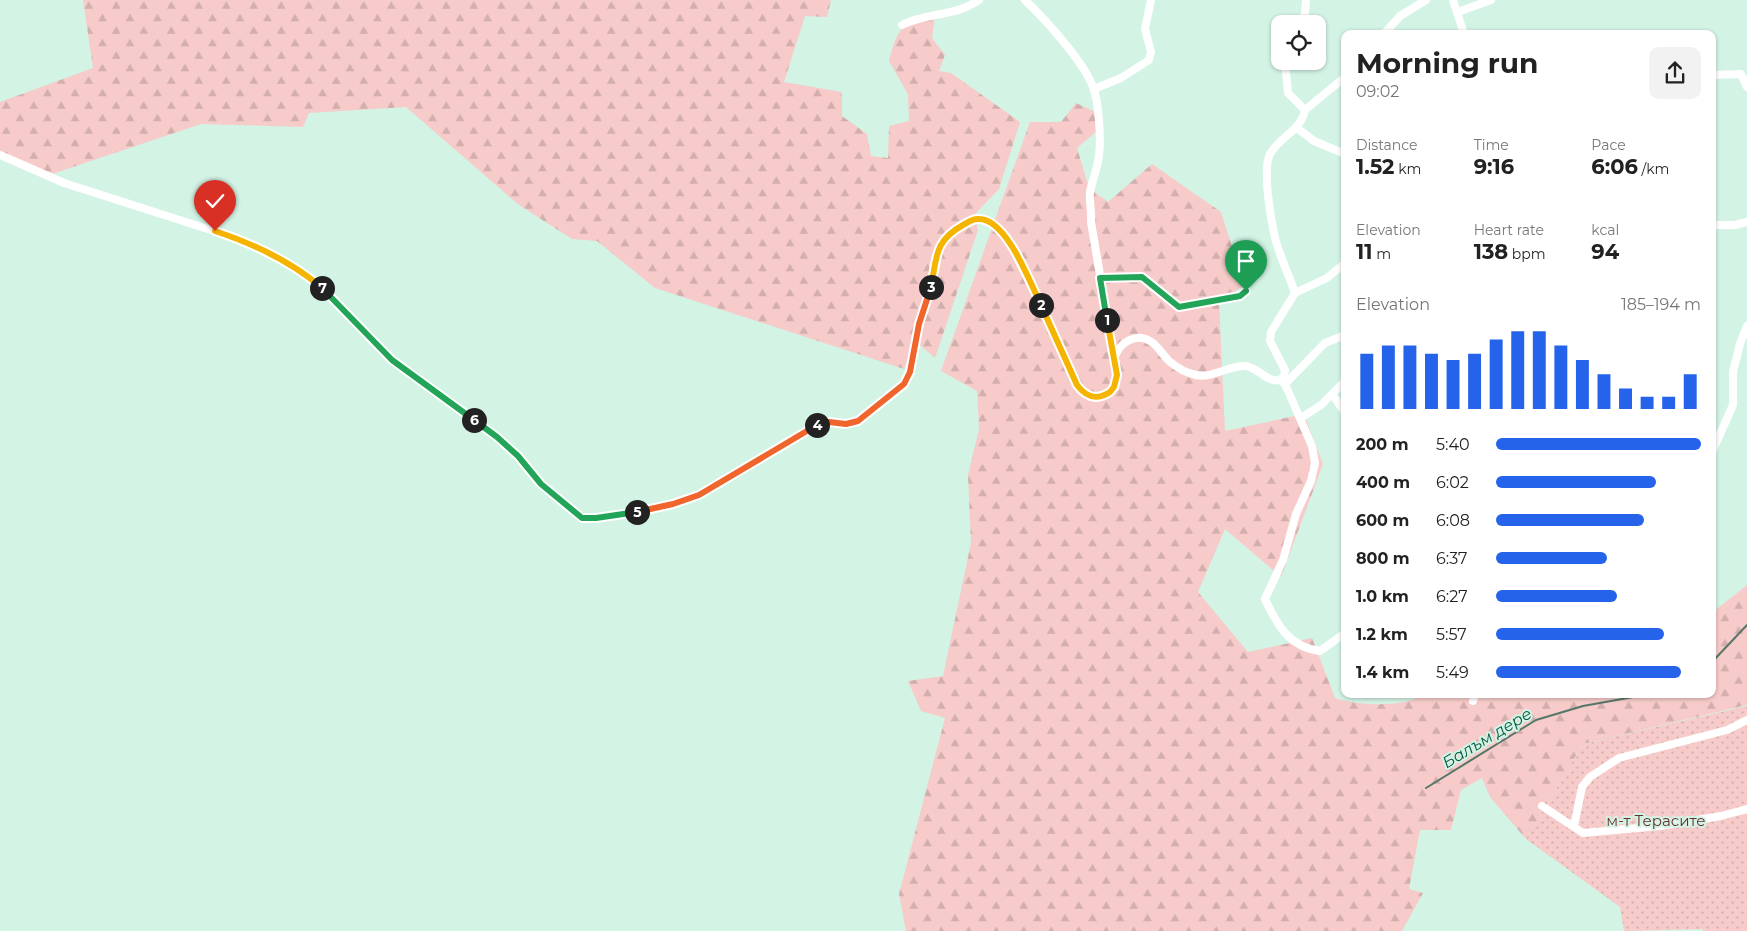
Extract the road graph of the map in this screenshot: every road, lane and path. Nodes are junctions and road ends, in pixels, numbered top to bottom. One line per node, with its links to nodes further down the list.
1 (979, 0): 10 (street)
2 (1025, 0): 17 (street)
3 (1151, 0): 17 (street)
4 (1306, 0): 9 (street)
5 (1426, 0): 11 (street)
6 (1454, 0): 8 (street)
7 (1491, 0): 8 (street)
8 (1458, 12): 12 (street)
9 (1304, 15)
10 (902, 25)
11 (1388, 30)
12 (1463, 30)
13 (1286, 70): 18 (street)
14 (1716, 75): 16 (street)
15 (1341, 80): 18 (street)
16 (1747, 87)
17 (1094, 88): 25 (street)
18 (1305, 110): 19 (street)
19 (1297, 128): 20 (street); 27 (street)
20 (1341, 152)
21 (0, 155): 30 (street)
22 (1747, 222): 23 (street)
23 (1716, 224)
24 (1341, 266): 27 (street)
25 (1100, 278): 26 (street); 30 (street)
26 (1246, 291)
27 (1295, 293): 31 (street)
28 (1747, 326): 36 (street)
29 (1341, 337): 31 (street)
30 (1114, 359): 31 (street)
31 (1282, 382): 35 (street)
32 (1341, 386): 33 (street)
33 (1333, 395): 34 (street); 35 (street)
34 (1341, 407)
35 (1301, 418): 37 (street)
36 (1716, 443)
37 (1341, 636)
38 (1747, 720): 41 (street)
39 (1542, 806): 41 (street)
40 (1747, 809): 41 (street)
41 (1574, 826)

